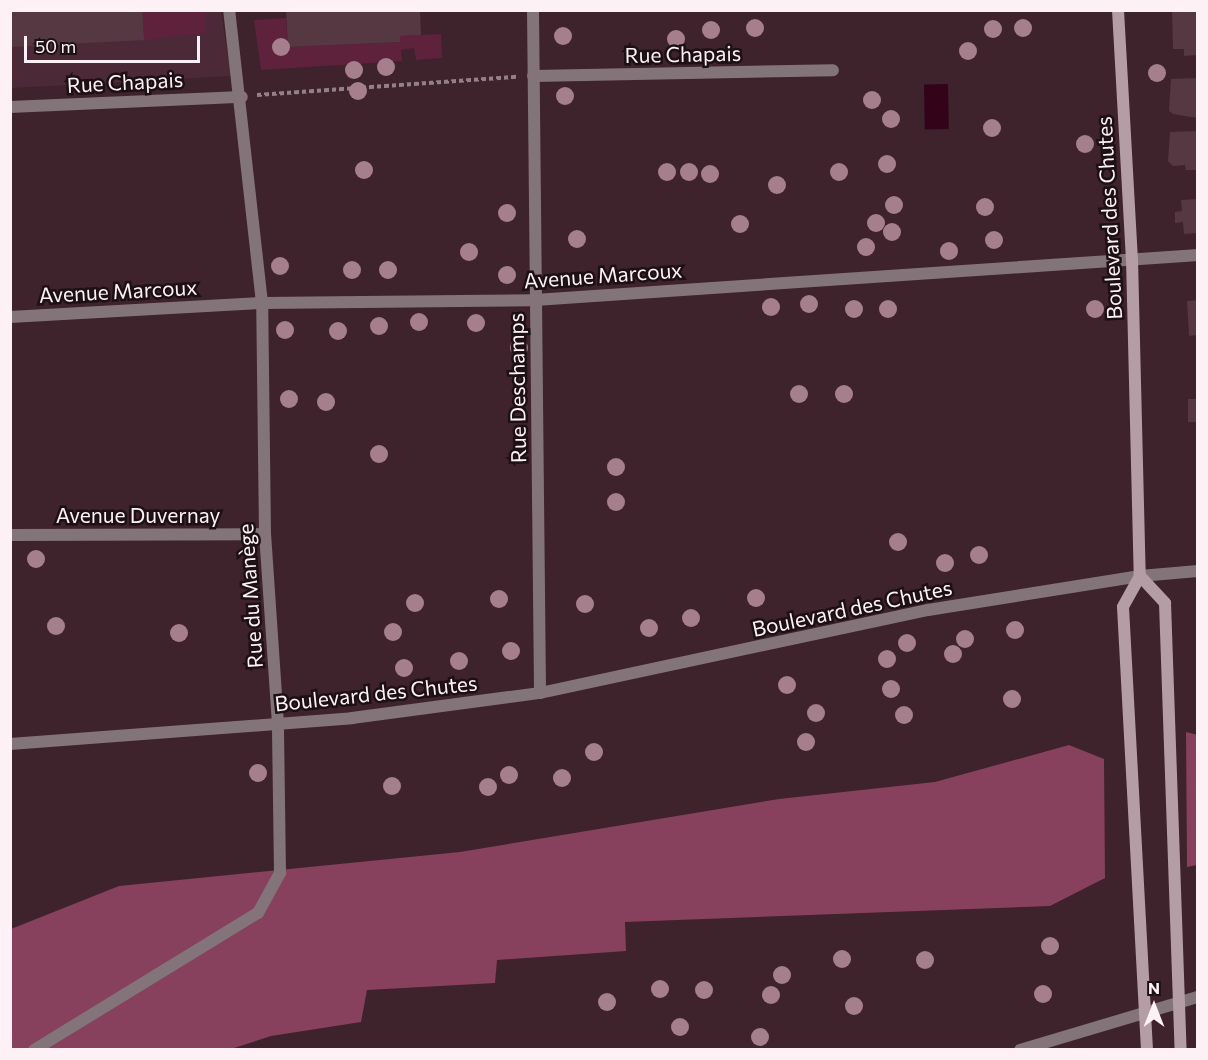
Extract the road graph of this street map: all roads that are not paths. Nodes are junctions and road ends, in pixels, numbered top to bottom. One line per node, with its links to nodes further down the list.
1 (229, 10): 6 (street, Rue du Manège)
2 (533, 10): 5 (street, Rue Deschamps)
3 (1118, 10): 9 (street, Boulevard des Chutes)
4 (833, 70): 5 (street, Rue Chapais)
5 (533, 76): 10 (street, Rue Deschamps)
6 (242, 96): 7 (street, Rue Chapais); 11 (street, Rue du Manège)
7 (10, 107)
8 (1197, 255): 9 (street, Avenue Marcoux)
9 (1132, 259): 10 (street, Avenue Marcoux); 16 (street, Boulevard des Chutes)
10 (535, 300): 11 (street, Avenue Marcoux); 17 (street, Rue Deschamps)
11 (262, 303): 12 (street, Avenue Marcoux); 13 (street, Rue du Manège)
12 (10, 316)
13 (265, 534): 14 (street, Avenue Duvernay); 18 (street, Rue du Manège)
14 (10, 535)
15 (1197, 571): 16 (street)
16 (1140, 576): 17 (street, Boulevard des Chutes); 23 (street); 24 (street)
17 (540, 693): 18 (street, Boulevard des Chutes)
18 (279, 724): 19 (street, Boulevard des Chutes); 21 (street, Rue du Manège)
19 (10, 744)
20 (1197, 997): 22 (street)
21 (34, 1050)
22 (1020, 1050)
23 (1147, 1050)
24 (1181, 1050)

